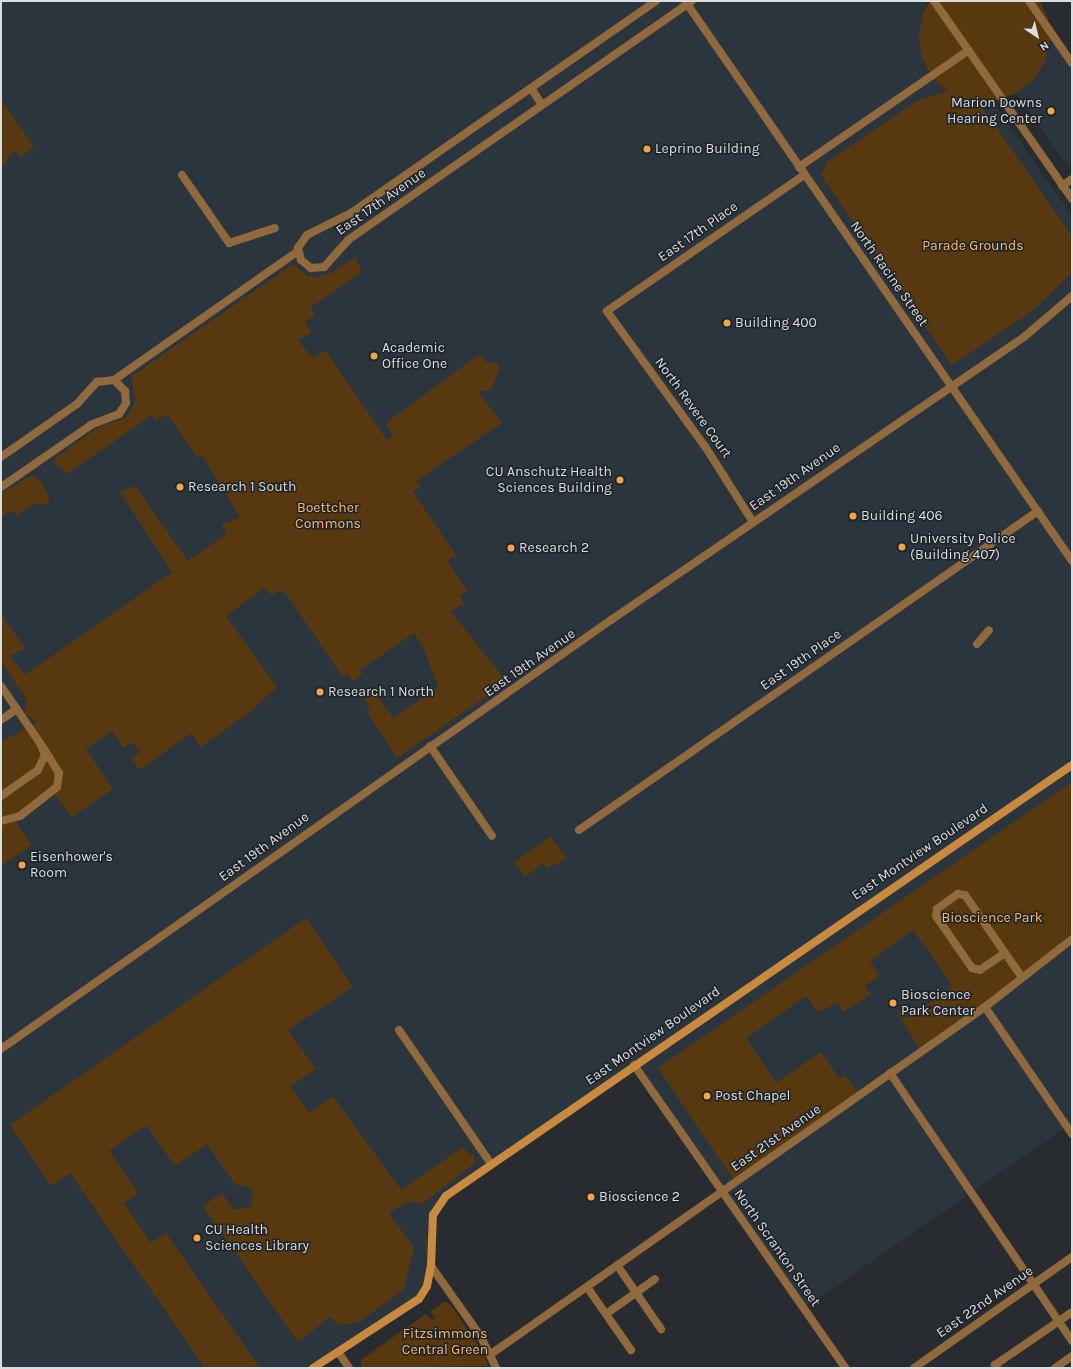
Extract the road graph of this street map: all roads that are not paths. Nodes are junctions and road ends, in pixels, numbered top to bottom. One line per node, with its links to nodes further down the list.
1 (656, 1): 7 (street, East 17th Avenue)
2 (934, 1): 5 (street)
3 (1029, 1): 6 (street)
4 (688, 2): 8 (street, East 17th Avenue); 9 (street, North Racine Street)
5 (969, 50): 9 (street); 13 (street)
6 (1072, 63)
7 (531, 88): 8 (street); 16 (street, East 17th Avenue)
8 (542, 105): 16 (street, East 17th Avenue)
9 (799, 167): 11 (street, North Racine Street)
10 (182, 175): 15 (street)
11 (804, 175): 18 (street, East 17th Place); 20 (street, North Racine Street)
12 (1072, 179): 13 (street)
13 (1062, 186): 14 (street)
14 (1072, 199)
15 (275, 228)
16 (298, 251): 19 (street)
17 (1072, 296): 20 (street, East 19th Avenue)
18 (607, 311): 24 (street, North Revere Court)
19 (114, 380): 21 (street); 22 (street)
20 (950, 385): 23 (street, North Racine Street); 24 (street, East 19th Avenue)
21 (1, 457)
22 (1, 487)
23 (1038, 511): 25 (street, North Racine Street); 36 (street, East 19th Place)
24 (753, 522): 32 (street, East 19th Avenue)
25 (1072, 561)
26 (989, 630): 27 (street)
27 (977, 644)
28 (1, 686): 29 (street)
29 (17, 710): 30 (street); 31 (street)
30 (1, 720)
31 (40, 743): 34 (street); 35 (street)
32 (430, 746): 37 (street); 43 (street, East 19th Avenue)
33 (1071, 767): 44 (street, East Montview Boulevard)
34 (1, 796)
35 (1, 821)
36 (579, 830)
37 (492, 836)
38 (1072, 939): 40 (street, East 21st Avenue)
39 (1005, 953): 39 (street); 40 (street)
40 (1021, 976): 41 (street, East 21st Avenue)
41 (985, 1007): 45 (street, East 21st Avenue); 46 (street)
42 (399, 1030): 47 (street)
43 (1, 1049)
44 (634, 1065): 47 (street, East Montview Boulevard); 48 (street, North Scranton Street)
45 (890, 1073): 48 (street, East 21st Avenue); 53 (street)
46 (1072, 1134)
47 (491, 1164): 51 (street, East Montview Boulevard)
48 (722, 1192): 50 (street, East 21st Avenue); 68 (street, North Scranton Street)
49 (1072, 1257): 53 (street, East 22nd Avenue)
50 (617, 1265): 54 (street, East 21st Avenue); 55 (street)
51 (431, 1266): 62 (street, East Montview Boulevard); 63 (street)
52 (655, 1280): 55 (street)
53 (1033, 1285): 58 (street); 69 (street, East 22nd Avenue)
54 (587, 1286): 57 (street); 63 (street, East 21st Avenue)
55 (636, 1293): 57 (street); 59 (street)
56 (1072, 1312): 58 (street)
57 (606, 1314): 61 (street)
58 (1058, 1321): 60 (street); 70 (street)
59 (661, 1329)
60 (1072, 1341)
61 (631, 1350)
62 (339, 1353): 65 (street, East Montview Boulevard); 66 (street)
63 (491, 1354): 67 (street)
64 (1072, 1356): 71 (street)
65 (313, 1368)
66 (349, 1368)
67 (496, 1368)
68 (845, 1368)
69 (914, 1368)
70 (997, 1368)
71 (1055, 1368)

